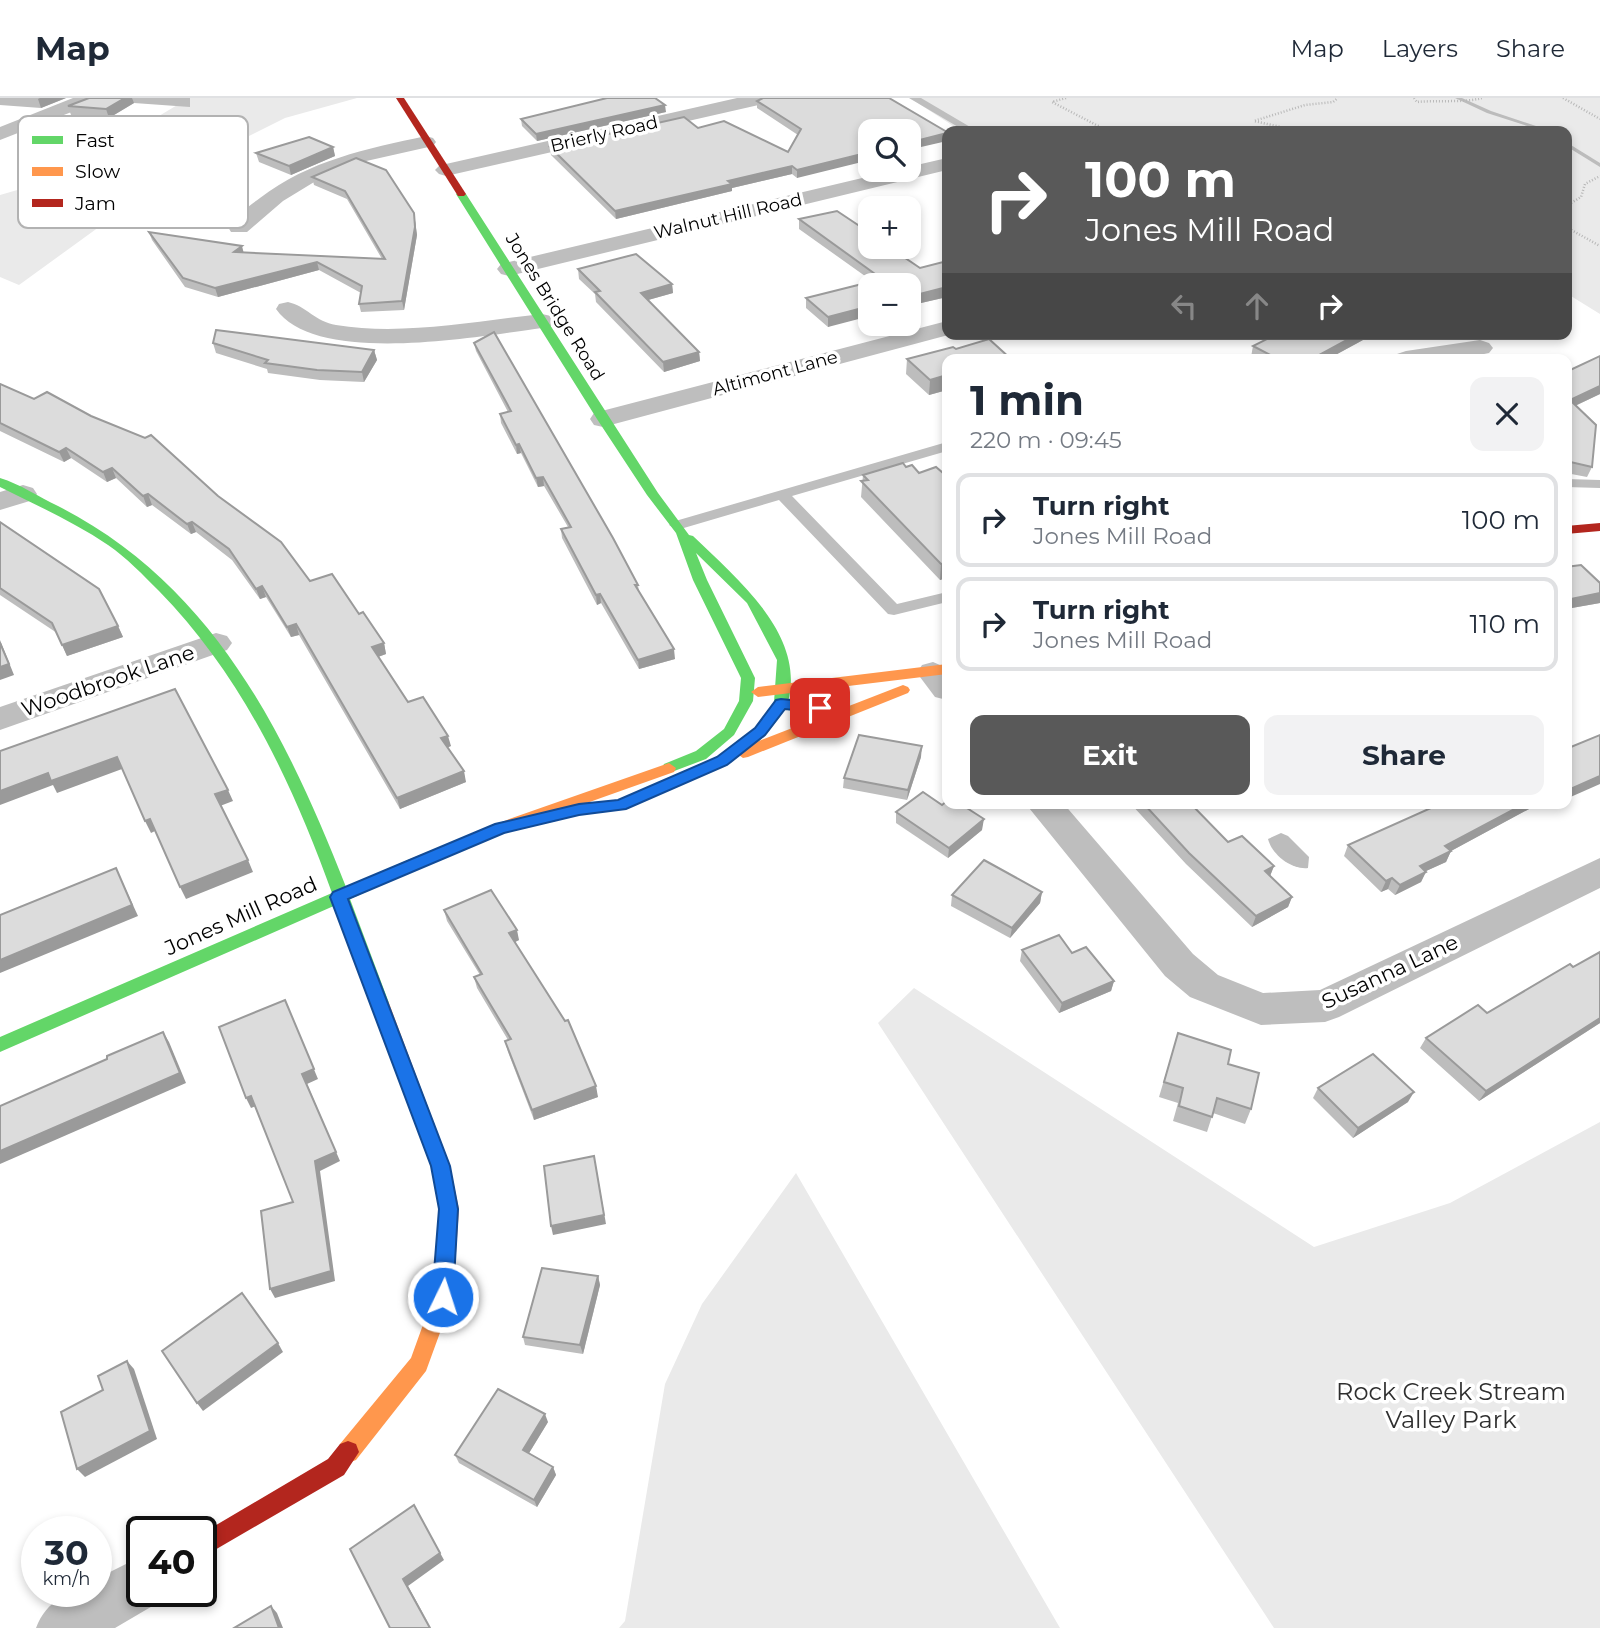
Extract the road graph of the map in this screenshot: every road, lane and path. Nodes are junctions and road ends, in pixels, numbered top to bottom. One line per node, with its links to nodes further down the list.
1 (90, 98): 10 (street)
2 (400, 98): 17 (main road, Jones Bridge Road)
3 (763, 98): 19 (street, Brierly Road)
4 (914, 98): 12 (lane)
5 (1066, 98): 13 (path)
6 (1338, 98): 14 (path)
7 (1414, 98): 8 (path)
8 (1482, 98)
9 (1563, 98): 11 (path)
10 (45, 116)
11 (1600, 119)
12 (963, 126)
13 (1098, 126)
14 (1276, 126)
15 (18, 127): 16 (street)
16 (0, 134)
17 (426, 142): 19 (main road, Jones Bridge Road); 22 (street)
18 (942, 165): 25 (street, Walnut Hill Road)
19 (446, 170): 25 (main road, Jones Bridge Road)
20 (1600, 176): 21 (path)
21 (1572, 202)
22 (248, 218)
23 (1572, 228): 24 (path)
24 (1600, 246)
25 (509, 269): 27 (main road, Jones Bridge Road)
26 (288, 309): 27 (street)
27 (542, 321): 31 (main road, Jones Bridge Road)
28 (942, 329): 31 (street, Altimont Lane)
29 (1480, 348): 30 (street)
30 (1440, 354)
31 (603, 419): 38 (main road, Jones Bridge Road)
32 (942, 449): 36 (lane)
33 (1572, 483): 34 (lane)
34 (1600, 484)
35 (8, 492): 43 (main road)
36 (782, 494): 38 (lane); 40 (lane)
37 (1600, 527): 39 (main road)
38 (680, 529): 41 (main road, Jones Bridge Road); 47 (main road, Jones Bridge Road)
39 (1572, 529)
40 (942, 598)
41 (753, 601): 42 (main road); 48 (main road, Jones Bridge Road)
42 (794, 640)
43 (216, 643): 50 (street, Woodbrook Lane); 57 (main road)
44 (841, 666): 46 (main road)
45 (942, 677): 46 (main road)
46 (900, 682): 48 (main road); 49 (main road); 51 (main road)
47 (749, 692): 48 (main road); 55 (main road, Jones Mill Road)
48 (785, 699): 51 (main road)
49 (811, 708)
50 (0, 719)
51 (722, 761): 52 (main road)
52 (658, 789)
53 (607, 807): 55 (main road, Jones Mill Road)
54 (1048, 809): 56 (street, Susanna Lane)
55 (500, 828): 57 (main road, Jones Mill Road)
56 (1600, 872)
57 (339, 897): 58 (main road, Jones Mill Road); 59 (main road)
58 (0, 1045)
59 (217, 1538)
60 (126, 1591): 61 (street)
61 (63, 1628)

